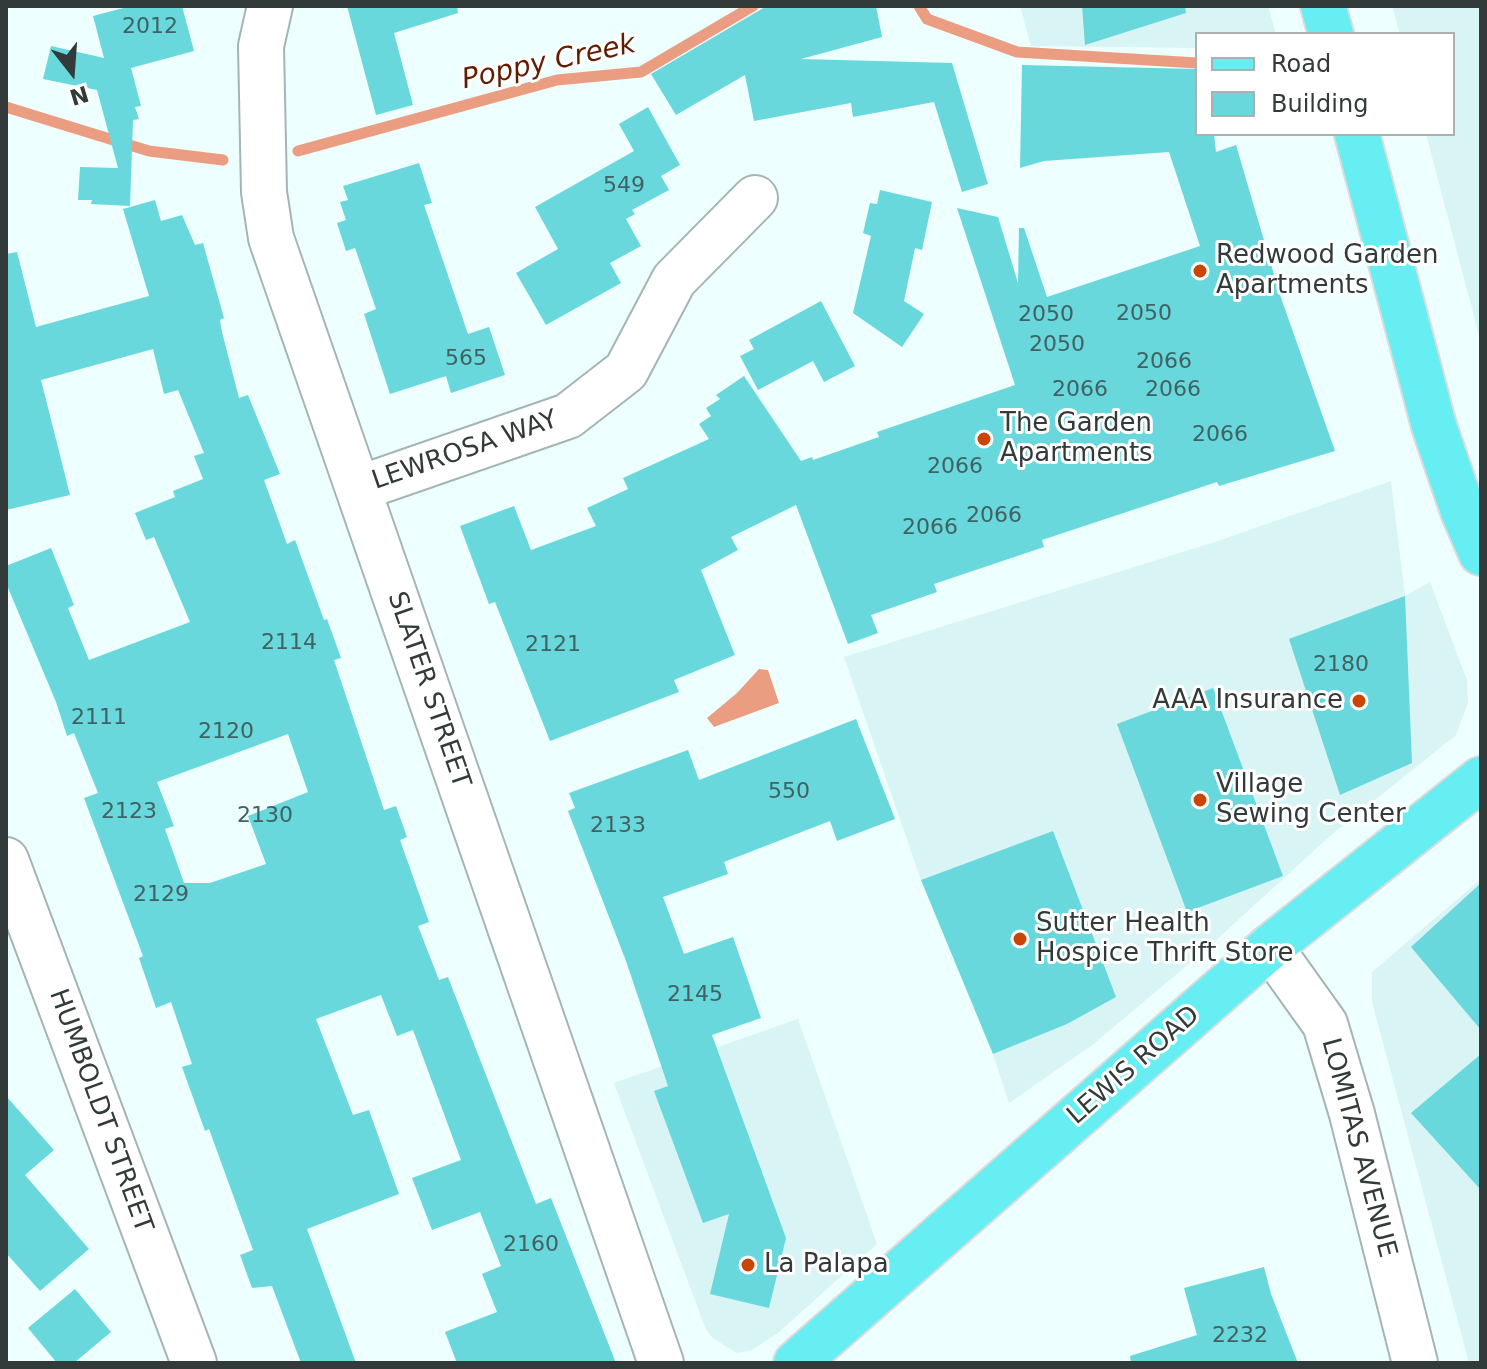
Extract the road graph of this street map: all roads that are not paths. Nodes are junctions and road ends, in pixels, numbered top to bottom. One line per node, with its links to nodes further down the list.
1 (270, 6): 6 (street, SLATER STREET)
2 (1323, 6): 3 (main road)
3 (1330, 32)
4 (1358, 136): 7 (main road)
5 (755, 198): 6 (street, LEWROSA WAY)
6 (360, 488): 12 (street, SLATER STREET)
7 (1481, 553)
8 (1481, 779): 10 (main road, LEWIS ROAD)
9 (6, 860): 11 (street, HUMBOLDT STREET)
10 (1270, 947): 13 (main road, LEWIS ROAD); 14 (street, LOMITAS AVENUE)
11 (194, 1363)
12 (661, 1363)
13 (796, 1363)
14 (1415, 1363)

